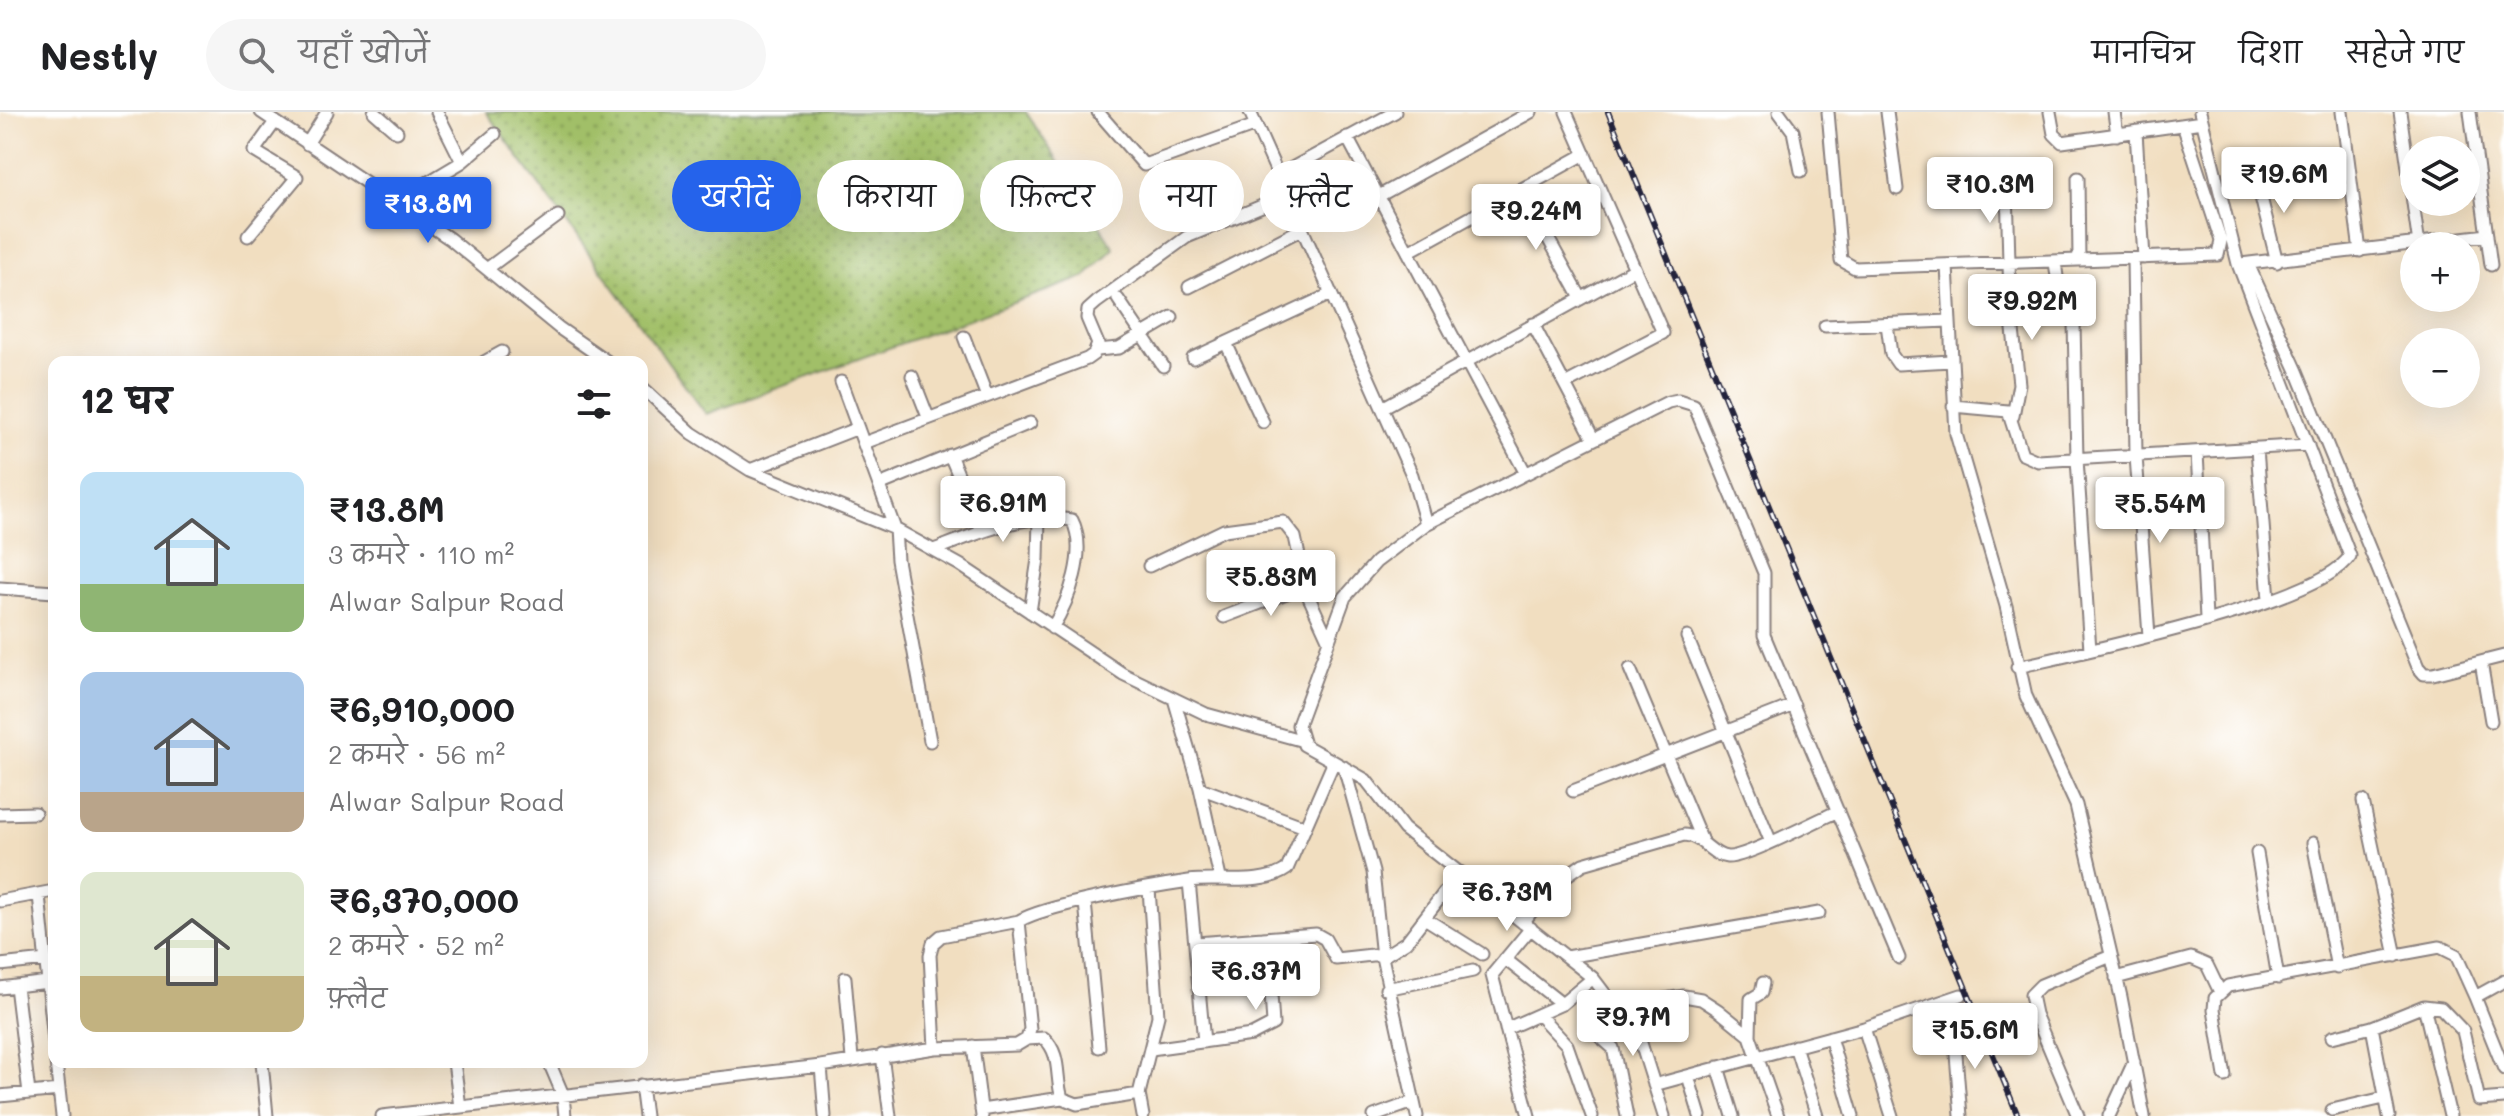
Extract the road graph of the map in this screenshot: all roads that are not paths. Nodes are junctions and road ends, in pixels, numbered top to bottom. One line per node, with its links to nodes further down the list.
1 (261, 112): 20 (street)
2 (327, 112): 28 (street)
3 (374, 112): 23 (street)
4 (437, 112): 33 (street)
5 (1098, 112): 21 (street)
6 (1250, 112): 21 (street)
7 (1395, 112): 18 (street)
8 (1531, 112): 42 (street)
9 (1566, 112): 29 (street)
10 (1779, 112): 34 (street)
11 (1828, 112): 63 (street)
12 (1887, 112): 41 (street)
13 (2050, 112): 26 (street)
14 (2114, 112): 26 (street)
15 (2342, 112): 35 (street)
16 (2400, 112): 49 (street)
17 (2470, 112): 50 (street)
18 (1382, 115): 27 (street)
19 (2201, 117): 22 (street); 61 (street)
20 (275, 122): 28 (street); 51 (street)
21 (1256, 125): 30 (street)
22 (2183, 125): 24 (street); 56 (street)
23 (397, 132)
24 (2136, 132): 26 (street); 56 (street)
25 (495, 134): 33 (street)
26 (2117, 135)
27 (1347, 137): 31 (street); 32 (street)
28 (307, 144): 44 (street)
29 (1585, 154): 40 (street); 65 (street)
30 (1272, 160)
31 (1306, 160)
32 (1359, 160)
33 (462, 162): 44 (street)
34 (1801, 171)
35 (2349, 171): 38 (street); 54 (street)
36 (2256, 177): 59 (street)
37 (2078, 178): 57 (street)
38 (2301, 181)
39 (2007, 185): 60 (street)
40 (1521, 189): 55 (street); 68 (street)
41 (1897, 189)
42 (1380, 195)
43 (1380, 198): 55 (street)
44 (395, 202): 64 (street)
45 (1260, 207): 78 (street)
46 (558, 216): 64 (street)
47 (1296, 232): 66 (street)
48 (1301, 232): 67 (street)
49 (2417, 232)
50 (2487, 235): 52 (street); 62 (street)
51 (248, 236)
52 (2480, 236)
53 (2400, 247): 54 (street)
54 (2360, 251): 59 (street)
55 (1408, 252): 83 (street)
56 (2138, 258): 57 (street); 104 (street)
57 (2079, 260): 58 (street)
58 (2055, 262): 60 (street); 105 (street)
59 (2277, 262): 61 (street)
60 (2009, 263): 63 (street); 93 (street)
61 (2243, 264): 100 (street); 128 (street)
62 (2491, 265)
63 (1947, 266): 71 (street)
64 (488, 268): 81 (street)
65 (1635, 269): 68 (street); 88 (street)
66 (1189, 287)
67 (1331, 294): 77 (street); 92 (street)
68 (1581, 298): 72 (street)
69 (1118, 299): 75 (street)
70 (1172, 317): 75 (street)
71 (1949, 321): 73 (street); 84 (street)
72 (1533, 324): 83 (street); 88 (street)
73 (1887, 324): 74 (street); 84 (street)
74 (1825, 326)
75 (1142, 334): 78 (street); 85 (street)
76 (964, 337): 90 (street)
77 (1226, 343): 82 (street); 95 (street)
78 (1097, 350): 90 (street)
79 (502, 352): 80 (street)
80 (495, 356)
81 (599, 356)
82 (1193, 358)
83 (1466, 360): 92 (street); 107 (street)
84 (1951, 361): 91 (street)
85 (1163, 366)
86 (912, 376): 94 (street)
87 (841, 382): 97 (street)
88 (1565, 384): 98 (street)
89 (648, 393): 106 (street)
90 (986, 394): 94 (street)
91 (1953, 406): 93 (street); 129 (street)
92 (1382, 408): 110 (street)
93 (2013, 416): 105 (street)
94 (928, 417): 99 (street)
95 (1263, 422)
96 (1030, 423): 103 (street)
97 (858, 428): 99 (street); 106 (street)
98 (1593, 438): 107 (street); 132 (street)
99 (864, 443): 108 (street)
100 (2308, 445): 101 (street); 118 (street)
101 (2257, 449): 102 (street); 118 (street)
102 (2197, 453): 104 (street); 121 (street)
103 (950, 455): 108 (street); 112 (street)
104 (2136, 456): 105 (street); 123 (street)
105 (2077, 459): 126 (street)
106 (750, 470): 111 (street)
107 (1525, 472): 110 (street)
108 (879, 485): 111 (street)
109 (1039, 517): 112 (street); 119 (street); 122 (street)
110 (1426, 524): 125 (street)
111 (895, 529): 113 (street); 136 (street)
112 (982, 531): 113 (street)
113 (934, 550): 119 (street)
114 (1149, 566): 115 (street)
115 (1305, 586): 120 (street); 125 (street)
116 (0, 588): 117 (street)
117 (48, 592)
118 (2269, 599): 121 (street)
119 (1030, 612): 122 (street)
120 (1224, 617)
121 (2206, 618): 123 (street)
122 (1052, 628): 131 (street)
123 (2149, 636): 126 (street)
124 (1687, 637): 134 (street)
125 (1328, 639): 135 (street)
126 (2090, 650): 129 (street)
127 (2504, 656): 128 (street)
128 (2481, 662): 133 (street)
129 (2017, 667): 167 (street)
130 (1630, 669): 137 (street)
131 (1174, 699): 135 (street); 140 (street)
132 (1794, 705): 134 (street); 143 (street)
133 (2491, 721)
134 (1725, 733): 137 (street); 147 (street)
135 (1300, 740): 138 (street)
136 (930, 741)
137 (1667, 755): 141 (street); 148 (street)
138 (1331, 760): 139 (street); 146 (street)
139 (1344, 767): 151 (street); 166 (street)
140 (1200, 788): 146 (street); 152 (street)
141 (1573, 791)
142 (2363, 801): 168 (street)
143 (1838, 811): 147 (street); 170 (street)
144 (35, 813): 145 (street)
145 (0, 814)
146 (1305, 827): 152 (street)
147 (1770, 840): 148 (street)
148 (1702, 841): 162 (street)
149 (2313, 843): 174 (street)
150 (2257, 853): 179 (street)
151 (1460, 872): 160 (street); 162 (street)
152 (1220, 878): 153 (street)
153 (1189, 881): 154 (street); 164 (street)
154 (1149, 889): 158 (street); 207 (street)
155 (48, 893): 156 (street)
156 (39, 895): 157 (street); 172 (street)
157 (0, 901)
158 (1085, 902): 161 (street); 205 (street)
159 (1819, 913): 169 (street)
160 (1426, 919): 165 (street); 166 (street)
161 (1019, 921): 201 (street); 206 (street)
162 (1527, 926): 169 (street); 171 (street)
163 (1263, 938): 164 (street); 166 (street); 202 (street)
164 (1196, 943): 202 (street)
165 (1482, 954)
166 (1382, 955): 185 (street)
167 (2111, 956): 178 (street); 256 (street)
168 (2396, 956): 174 (street); 188 (street)
169 (1567, 957): 177 (street)
170 (1899, 958)
171 (1505, 959): 189 (street); 196 (street)
172 (46, 960): 173 (street); 181 (street)
173 (0, 965)
174 (2337, 968): 179 (street)
175 (1473, 971): 185 (street)
176 (845, 978): 210 (street)
177 (1593, 978): 189 (street); 191 (street)
178 (2116, 978): 186 (street); 211 (street)
179 (2278, 978): 186 (street)
180 (2504, 981): 188 (street)
181 (48, 982): 183 (street)
182 (1763, 983): 198 (street)
183 (16, 986): 184 (street); 224 (street)
184 (0, 988)
185 (1386, 989): 231 (street)
186 (2220, 992): 220 (street)
187 (1961, 995): 195 (street)
188 (2475, 997): 218 (street)
189 (1562, 1004): 192 (street)
190 (2424, 1006): 193 (street); 230 (street); 260 (street)
191 (1615, 1007): 198 (street); 222 (street)
192 (1540, 1016): 196 (street); 246 (street)
193 (2372, 1027): 200 (street); 229 (street)
194 (1590, 1028): 247 (street)
195 (1864, 1028): 199 (street); 254 (street)
196 (1506, 1029): 245 (street)
197 (1954, 1030): 255 (street)
198 (1750, 1036): 209 (street)
199 (1830, 1037): 204 (street); 253 (street)
200 (2332, 1037)
201 (1027, 1039): 203 (street); 228 (street)
202 (1204, 1042): 207 (street)
203 (973, 1046): 206 (street); 234 (street)
204 (1795, 1046): 209 (street); 252 (street)
205 (1099, 1047)
206 (935, 1048): 208 (street)
207 (1151, 1049): 225 (street)
208 (882, 1055): 210 (street); 241 (street)
209 (1760, 1056): 213 (street); 251 (street)
210 (852, 1059): 212 (street)
211 (2134, 1061): 257 (street); 258 (street)
212 (821, 1066): 221 (street); 240 (street)
213 (1718, 1067): 219 (street); 250 (street)
214 (57, 1068): 223 (street)
215 (263, 1068): 236 (street)
216 (456, 1068): 232 (street)
217 (552, 1068): 226 (street)
218 (2504, 1069)
219 (1688, 1076): 222 (street); 249 (street)
220 (2225, 1076)
221 (641, 1085): 226 (street); 239 (street)
222 (1654, 1085): 248 (street)
223 (59, 1090): 224 (street); 235 (street)
224 (29, 1093): 227 (street)
225 (1139, 1094): 228 (street); 242 (street)
226 (563, 1095): 232 (street); 238 (street)
227 (0, 1096)
228 (1062, 1098): 234 (street)
229 (2384, 1098): 233 (street); 259 (street)
230 (2504, 1098)
231 (1413, 1102): 243 (street); 244 (street)
232 (467, 1109): 237 (street)
233 (2332, 1110)
234 (982, 1113)
235 (62, 1116)
236 (267, 1116)
237 (382, 1116)
238 (565, 1116)
239 (645, 1116)
240 (825, 1116)
241 (890, 1116)
242 (1143, 1116)
243 (1374, 1116)
244 (1417, 1116)
245 (1529, 1116)
246 (1592, 1116)
247 (1627, 1116)
248 (1664, 1116)
249 (1700, 1116)
250 (1733, 1116)
251 (1778, 1116)
252 (1817, 1116)
253 (1853, 1116)
254 (1892, 1116)
255 (1961, 1116)
256 (2078, 1116)
257 (2109, 1116)
258 (2144, 1116)
259 (2389, 1116)
260 (2450, 1116)

